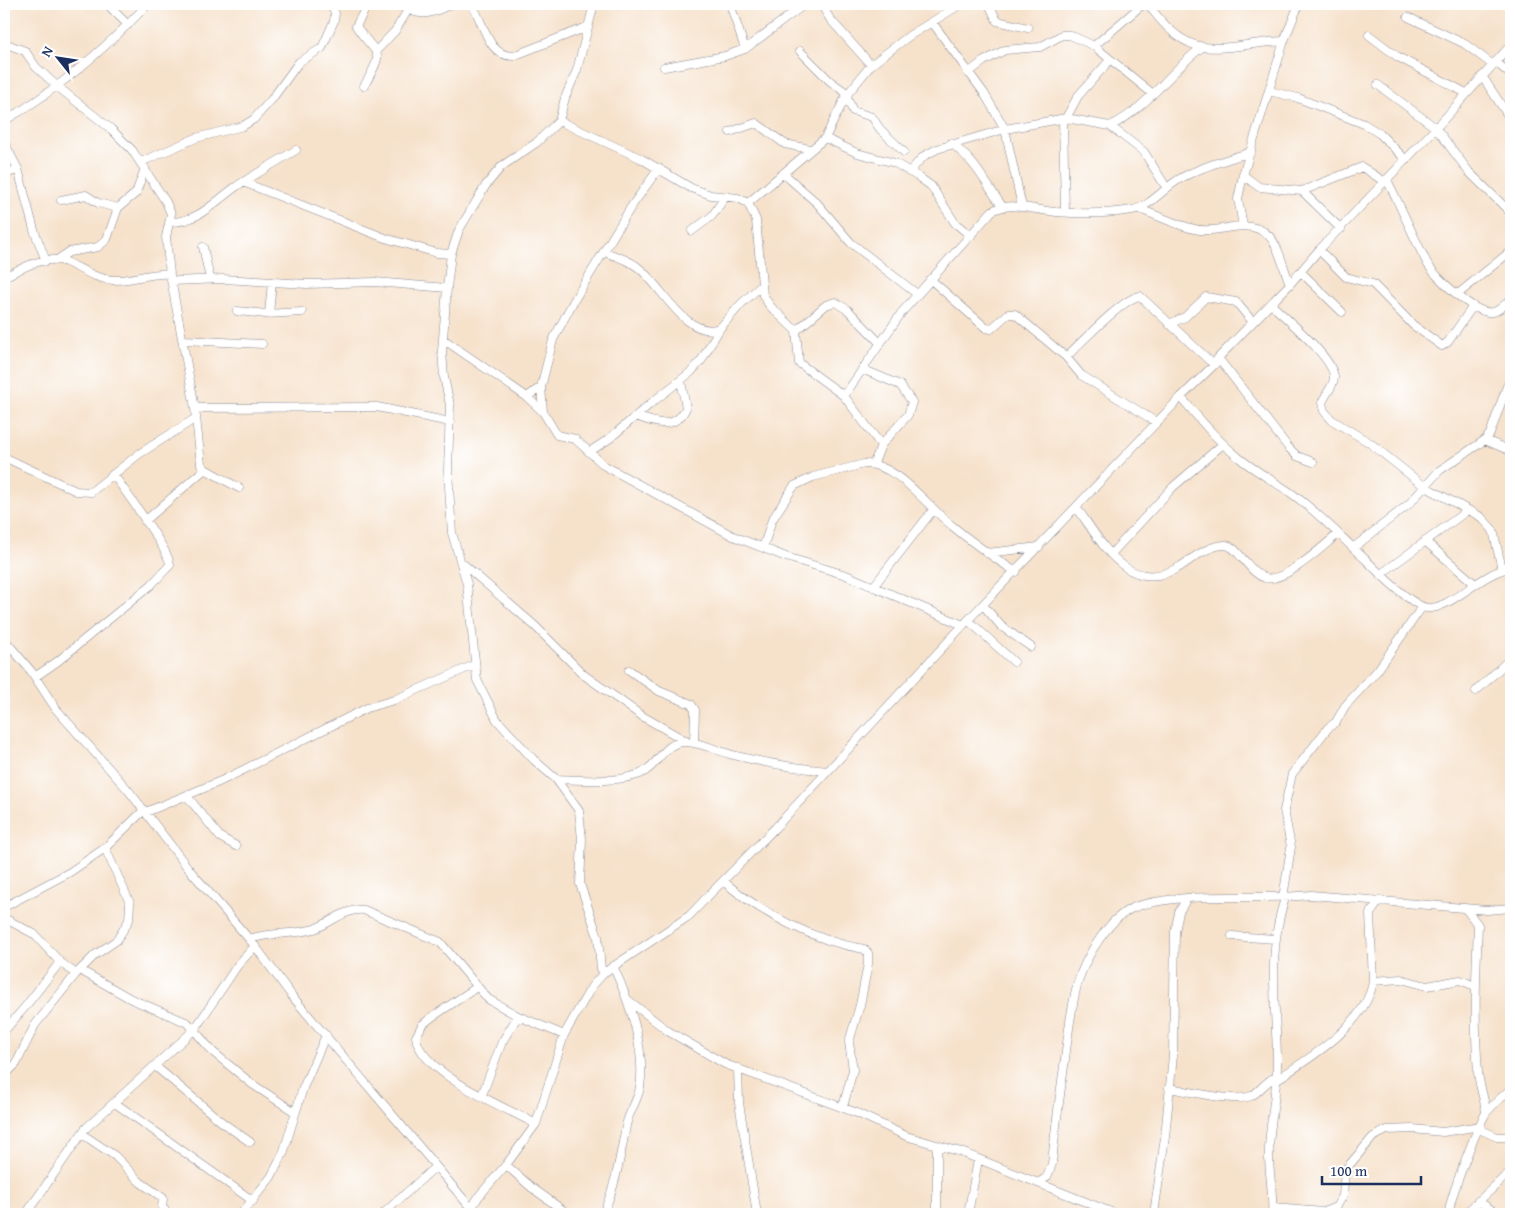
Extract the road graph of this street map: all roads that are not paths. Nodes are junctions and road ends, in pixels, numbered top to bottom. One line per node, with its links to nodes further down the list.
1 (107, 4): 20 (street)
2 (148, 4): 20 (street)
3 (332, 4): 62 (street)
4 (368, 4): 30 (street)
5 (397, 4): 17 (street)
6 (451, 4): 17 (street)
7 (471, 4): 21 (street)
8 (594, 4): 21 (street)
9 (730, 4): 28 (street)
10 (805, 4): 28 (street)
11 (821, 4): 34 (street)
12 (961, 4): 19 (street)
13 (989, 4): 22 (street)
14 (1143, 4): 27 (street)
15 (1148, 4): 29 (street)
16 (1299, 4): 24 (street)
17 (408, 10): 30 (street)
18 (1408, 17): 33 (street)
19 (932, 22): 34 (street); 36 (street)
20 (128, 25): 41 (street)
21 (586, 27): 49 (street)
22 (1028, 28)
23 (1369, 35): 44 (street)
24 (1284, 41): 29 (street); 42 (street)
25 (4, 43): 41 (street)
26 (1511, 45): 33 (street)
27 (1094, 46): 32 (street); 36 (street)
28 (745, 48): 35 (street)
29 (1201, 48): 43 (street)
30 (377, 50): 40 (street)
31 (800, 51): 45 (street)
32 (1110, 60): 43 (street); 46 (street)
33 (1495, 64): 37 (street); 38 (street)
34 (871, 65): 45 (street)
35 (664, 67)
36 (968, 73): 52 (street)
37 (1511, 75)
38 (1482, 76): 44 (street); 47 (street)
39 (1378, 85): 51 (street)
40 (364, 86)
41 (58, 87): 48 (street); 62 (street)
42 (1269, 91): 60 (street); 61 (street)
43 (1153, 94): 50 (street)
44 (1466, 94): 51 (street)
45 (847, 95): 54 (street); 59 (street)
46 (1064, 118): 50 (street); 52 (street); 80 (street)
47 (1511, 120)
48 (4, 121)
49 (560, 121): 63 (street); 91 (street)
50 (1110, 126): 71 (street)
51 (1436, 128): 61 (street); 81 (street)
52 (1005, 129): 56 (street); 77 (street)
53 (730, 132): 57 (street)
54 (824, 138): 57 (street); 65 (street)
55 (4, 142): 64 (street)
56 (951, 143): 65 (street); 76 (street)
57 (810, 149): 66 (street)
58 (296, 150): 70 (street)
59 (904, 152)
60 (1251, 152): 67 (street); 71 (street)
61 (1406, 160): 69 (street)
62 (143, 165): 78 (street); 82 (street)
63 (659, 168): 73 (street); 90 (street)
64 (18, 169): 68 (street); 93 (street)
65 (909, 172): 86 (street)
66 (784, 174): 75 (street); 103 (street)
67 (1242, 175): 72 (street); 83 (street)
68 (4, 176)
69 (1386, 181): 72 (street); 84 (street); 104 (street)
70 (243, 182): 82 (street); 91 (street)
71 (1166, 187): 79 (street)
72 (1302, 191): 84 (street)
73 (726, 196): 75 (street); 85 (street)
74 (61, 200): 78 (street)
75 (748, 203): 101 (street)
76 (1002, 206): 77 (street); 86 (street)
77 (1022, 207): 80 (street)
78 (118, 208): 92 (street)
79 (1139, 209): 80 (street); 83 (street)
80 (1065, 212)
81 (1511, 213)
82 (171, 222): 96 (street)
83 (1243, 226): 100 (street)
84 (1341, 229): 88 (street)
85 (692, 231)
86 (971, 236): 98 (street)
87 (203, 247): 97 (street)
88 (1319, 250): 94 (street); 107 (street)
89 (1511, 251): 104 (street)
90 (604, 252): 114 (street); 125 (street)
91 (451, 254): 102 (street)
92 (57, 260): 93 (street); 96 (street)
93 (46, 261): 95 (street)
94 (1301, 272): 100 (street); 110 (street)
95 (4, 277)
96 (171, 278): 97 (street); 117 (street)
97 (210, 279): 99 (street)
98 (930, 279): 103 (street); 120 (street)
99 (272, 282): 102 (street); 111 (street)
100 (1290, 284): 106 (street)
101 (762, 285): 114 (street); 115 (street)
102 (447, 288): 116 (street)
103 (917, 294): 118 (street)
104 (1458, 294): 107 (street)
105 (1511, 299): 107 (street)
106 (1271, 304): 112 (street); 145 (street)
107 (1473, 306)
108 (237, 311): 111 (street)
109 (302, 312): 111 (street)
110 (1342, 312)
111 (270, 314)
112 (1252, 321): 113 (street); 121 (street)
113 (1169, 324): 120 (street); 121 (street)
114 (720, 328): 124 (street)
115 (796, 331): 118 (street); 126 (street)
116 (444, 339): 127 (street); 133 (street)
117 (184, 340): 119 (street); 129 (street)
118 (879, 342): 122 (street)
119 (262, 344)
120 (1066, 357): 134 (street)
121 (1216, 361): 128 (street); 141 (street)
122 (862, 369): 126 (street); 137 (street)
123 (1511, 380): 135 (street)
124 (682, 381): 131 (street); 131 (street)
125 (541, 387): 127 (street); 130 (street)
126 (844, 396): 137 (street)
127 (526, 397): 130 (street)
128 (1181, 397): 134 (street); 136 (street)
129 (195, 408): 132 (street); 133 (street)
130 (543, 412): 139 (street)
131 (636, 416): 139 (street)
132 (196, 418): 143 (street); 144 (street)
133 (450, 422): 158 (street)
134 (1156, 422): 147 (street)
135 (1485, 440): 138 (street); 145 (street)
136 (1223, 444): 151 (street); 157 (street)
137 (881, 445): 142 (street)
138 (1511, 451)
139 (589, 452): 154 (street)
140 (4, 457): 144 (street)
141 (1313, 462)
142 (874, 463): 148 (street); 154 (street)
143 (205, 469): 146 (street); 150 (street)
144 (113, 474): 150 (street)
145 (1424, 486): 149 (street); 155 (street)
146 (239, 488)
147 (1076, 508): 153 (street); 157 (street)
148 (933, 510): 156 (street); 164 (street)
149 (1468, 510): 152 (street); 160 (street)
150 (145, 521): 174 (street)
151 (1338, 534): 155 (street); 157 (street)
152 (1425, 542): 162 (street); 163 (street)
153 (1039, 547): 156 (street); 161 (street)
154 (763, 548): 164 (street)
155 (1353, 548): 162 (street)
156 (987, 553): 161 (street)
157 (1111, 554)
158 (462, 563): 172 (street); 176 (street)
159 (1511, 568): 160 (street)
160 (1502, 569): 163 (street)
161 (1016, 572): 165 (street)
162 (1381, 574): 166 (street)
163 (1475, 584): 166 (street)
164 (873, 587): 167 (street)
165 (983, 605): 167 (street); 169 (street)
166 (1422, 607): 184 (street)
167 (966, 622): 171 (street); 177 (street)
168 (4, 639): 174 (street)
169 (1031, 647)
170 (1511, 658): 175 (street)
171 (1014, 662)
172 (474, 665): 178 (street); 179 (street)
173 (629, 670): 176 (street)
174 (35, 677): 180 (street)
175 (1476, 691)
176 (690, 742): 177 (street); 178 (street)
177 (828, 772): 183 (street)
178 (556, 780): 200 (street)
179 (187, 796): 180 (street); 181 (street)
180 (145, 811): 182 (street); 194 (street)
181 (236, 846)
182 (105, 848): 187 (street); 199 (street)
183 (723, 881): 198 (street); 218 (street)
184 (1284, 898): 185 (street); 186 (street); 195 (street)
185 (1186, 900): 214 (street); 231 (street)
186 (1380, 900): 188 (street); 201 (street)
187 (4, 907)
188 (1465, 908): 190 (street); 192 (street)
189 (1511, 908): 190 (street)
190 (1487, 910): 192 (street)
191 (4, 918): 197 (street)
192 (1478, 925): 202 (street)
193 (1232, 936): 195 (street)
194 (249, 939): 196 (street); 203 (street)
195 (1275, 939): 213 (street)
196 (255, 946): 206 (street); 208 (street)
197 (60, 962): 199 (street); 207 (street)
198 (613, 966): 200 (street); 204 (street)
199 (78, 972): 206 (street); 212 (street)
200 (605, 972): 209 (street)
201 (1373, 981): 202 (street); 213 (street)
202 (1475, 986): 220 (street)
203 (477, 987): 205 (street); 216 (street)
204 (628, 1000): 211 (street); 242 (street)
205 (518, 1016): 209 (street); 216 (street)
206 (195, 1029): 210 (street); 219 (street)
207 (4, 1031)
208 (326, 1035): 219 (street); 229 (street)
209 (564, 1035): 221 (street)
210 (155, 1066): 217 (street); 225 (street)
211 (738, 1068): 218 (street); 243 (street)
212 (4, 1076)
213 (1276, 1078): 214 (street); 234 (street)
214 (1169, 1088): 247 (street)
215 (1511, 1089): 220 (street)
216 (482, 1095): 221 (street)
217 (115, 1103): 223 (street); 232 (street)
218 (843, 1107): 226 (street)
219 (295, 1112): 232 (street)
220 (1486, 1113): 222 (street)
221 (536, 1124): 228 (street)
222 (1479, 1127): 224 (street); 236 (street); 248 (street)
223 (82, 1134): 237 (street); 238 (street)
224 (1511, 1137)
225 (250, 1142)
226 (937, 1145): 227 (street); 244 (street)
227 (978, 1160): 231 (street); 245 (street)
228 (506, 1165): 235 (street); 241 (street)
229 (435, 1167): 235 (street); 240 (street)
230 (1511, 1171): 233 (street)
231 (1038, 1183): 246 (street)
232 (253, 1201): 239 (street)
233 (1478, 1201): 249 (street); 250 (street)
234 (1273, 1211): 236 (street)
235 (470, 1212)
236 (1302, 1213)
237 (26, 1214)
238 (168, 1214)
239 (241, 1214)
240 (383, 1214)
241 (566, 1214)
242 (603, 1214)
243 (757, 1214)
244 (936, 1214)
245 (968, 1214)
246 (1116, 1214)
247 (1154, 1214)
248 (1448, 1214)
249 (1465, 1214)
250 (1498, 1214)

